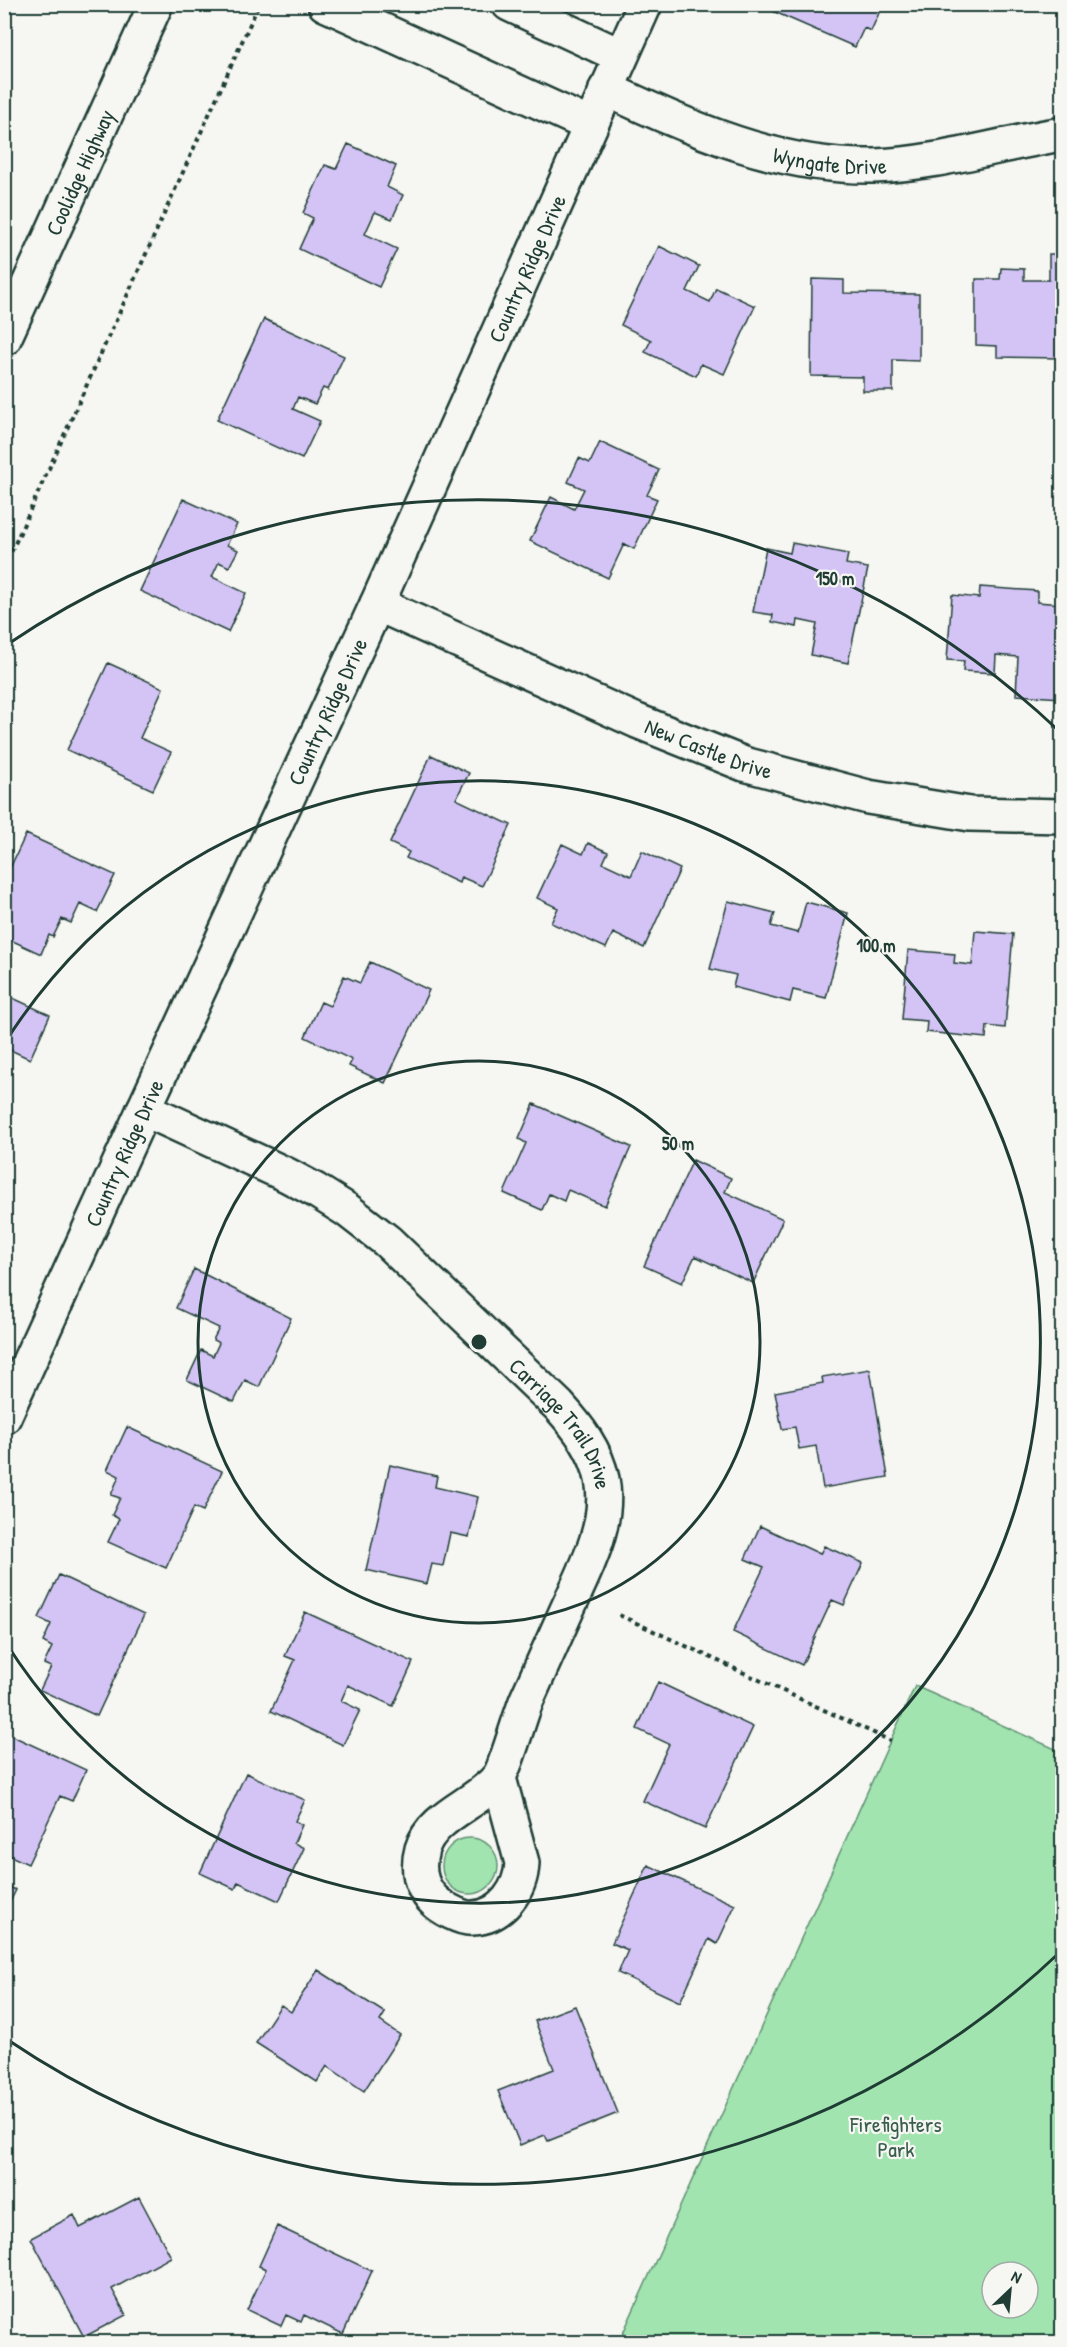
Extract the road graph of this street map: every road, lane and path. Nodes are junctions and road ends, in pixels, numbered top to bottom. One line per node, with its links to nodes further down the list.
1 (156, 4): 10 (street, Coolidge Highway)
2 (259, 4): 11 (path)
3 (325, 4): 8 (street)
4 (509, 4): 6 (street)
5 (645, 4): 6 (street, Country Ridge Drive)
6 (621, 56): 7 (street, Country Ridge Drive)
7 (606, 89): 8 (street, Country Ridge Drive); 9 (street, Wyngate Drive)
8 (590, 125): 12 (street, Country Ridge Drive)
9 (1062, 134)
10 (4, 339)
11 (4, 568)
12 (377, 604): 13 (street, New Castle Drive); 14 (street, Country Ridge Drive)
13 (1062, 816)
14 (144, 1109): 15 (street, Country Ridge Drive); 18 (street, Carriage Trail Drive)
15 (4, 1417)
16 (619, 1615): 17 (path)
17 (891, 1741)
18 (499, 1778)

